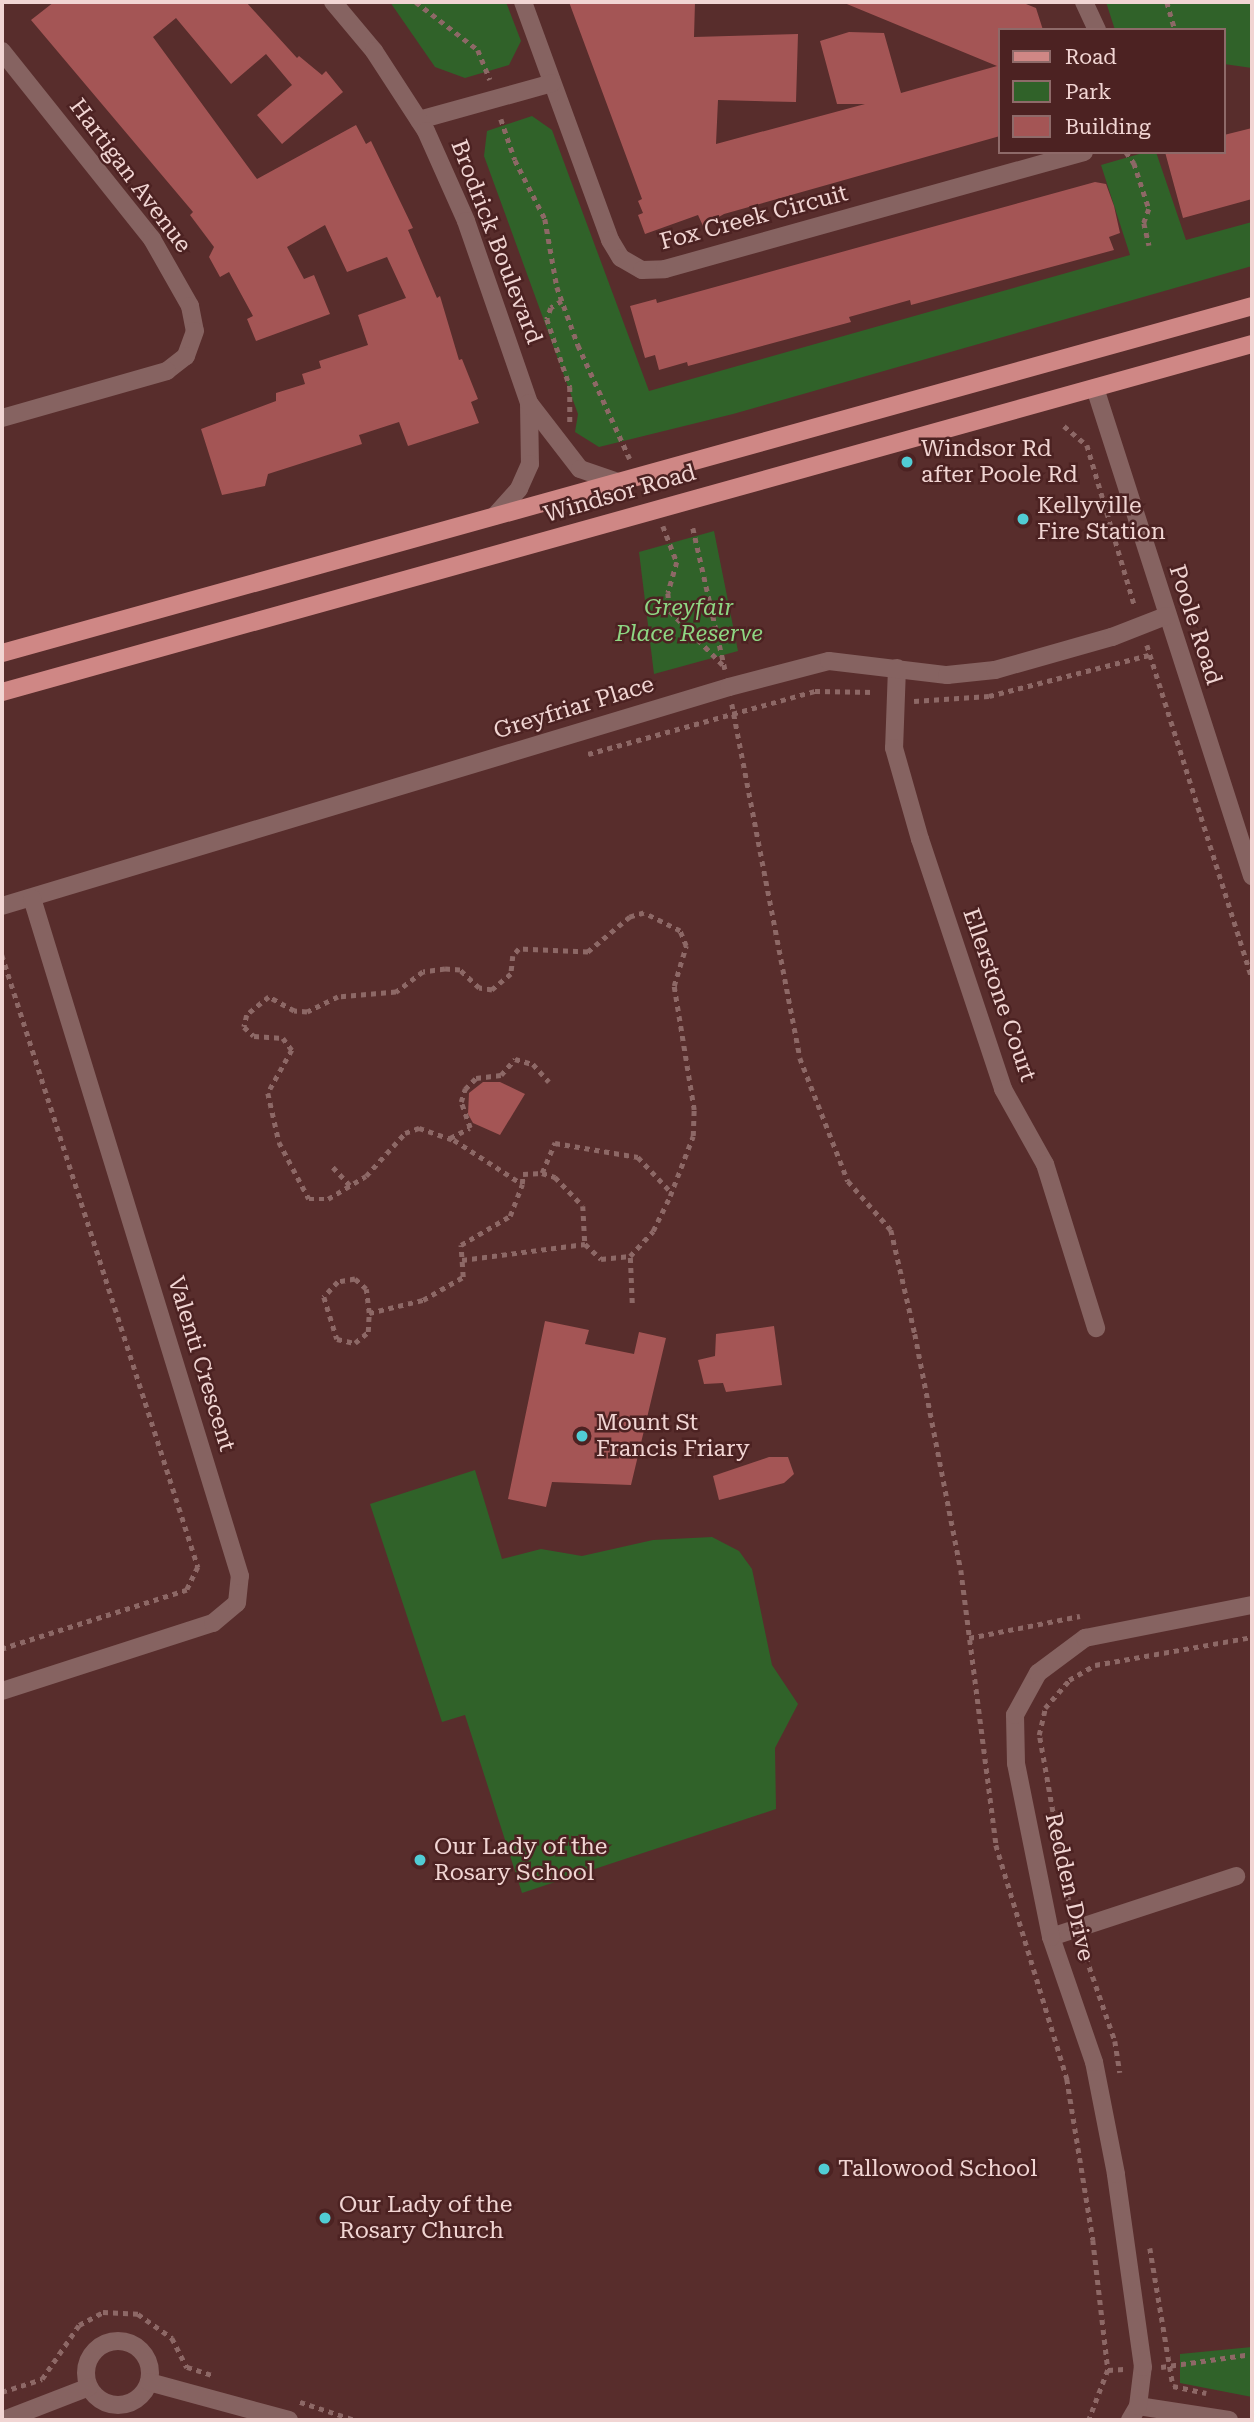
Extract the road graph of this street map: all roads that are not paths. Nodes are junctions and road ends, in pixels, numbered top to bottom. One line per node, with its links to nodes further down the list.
1 (332, 2): 7 (street, Brodrick Boulevard)
2 (523, 2): 6 (street, Fox Creek Circuit)
3 (1084, 2): 4 (street)
4 (1096, 28)
5 (2, 51): 13 (street, Hartigan Avenue)
6 (552, 83): 7 (street); 8 (street, Fox Creek Circuit)
7 (419, 120): 12 (street, Brodrick Boulevard)
8 (1077, 154)
9 (1252, 306): 14 (main road, Windsor Road)
10 (1252, 344): 11 (main road, Windsor Road)
11 (1095, 388): 16 (street, Poole Road); 19 (main road, Windsor Road)
12 (529, 403): 14 (street, Brodrick Boulevard); 15 (street, Brodrick Boulevard)
13 (2, 418)
14 (618, 482): 15 (main road, Windsor Road)
15 (495, 516): 17 (main road, Windsor Road)
16 (1166, 616): 18 (street, Greyfriar Place); 20 (street, Poole Road)
17 (2, 653)
18 (897, 668): 21 (street, Greyfriar Place); 23 (street, Ellerstone Court)
19 (2, 692)
20 (1252, 876)
21 (32, 898): 22 (street, Greyfriar Place); 25 (street, Valenti Crescent)
22 (2, 906)
23 (1096, 1328)
24 (1252, 1605): 27 (street, Redden Drive)
25 (2, 1691)
26 (1236, 1876): 27 (street)
27 (1051, 1937): 30 (street, Redden Drive)
28 (149, 2382): 29 (street); 29 (street); 32 (street)
29 (89, 2387): 31 (street)
30 (1134, 2413): 33 (street)
31 (5, 2420)
32 (289, 2420)
33 (1229, 2420)

